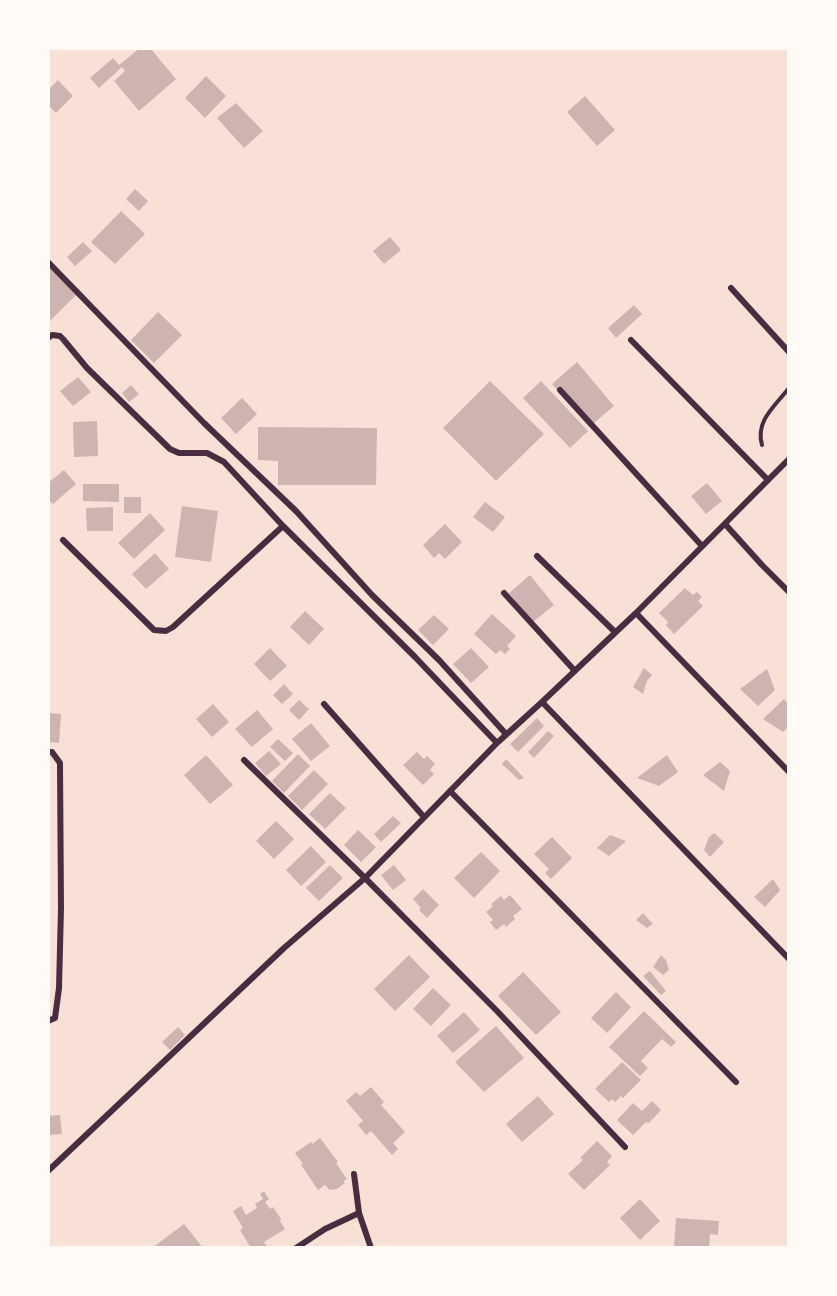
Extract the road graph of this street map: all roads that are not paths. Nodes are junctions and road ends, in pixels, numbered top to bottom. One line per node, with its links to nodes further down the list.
1 (48, 262): 23 (street)
2 (731, 288): 5 (street)
3 (48, 338): 12 (street)
4 (632, 340): 10 (street)
5 (789, 352)
6 (789, 388): 8 (lane)
7 (560, 390): 14 (street)
8 (762, 445)
9 (789, 459): 10 (street)
10 (768, 480): 11 (street)
11 (725, 524): 14 (street); 17 (street)
12 (283, 526): 13 (street); 24 (street)
13 (63, 540)
14 (702, 546): 18 (street)
15 (537, 556): 19 (street)
16 (504, 592): 20 (street)
17 (789, 592)
18 (636, 613): 19 (street); 27 (street)
19 (615, 632): 20 (street)
20 (575, 670): 21 (street)
21 (542, 702): 23 (street); 31 (street)
22 (324, 704): 29 (street)
23 (506, 734): 24 (street)
24 (496, 743): 28 (street)
25 (48, 752): 32 (street)
26 (244, 760): 30 (street)
27 (789, 772)
28 (450, 790): 29 (street); 33 (street)
29 (424, 817): 30 (street)
30 (365, 878): 34 (street); 35 (street)
31 (789, 959)
32 (48, 1021)
33 (736, 1082)
34 (625, 1148)
35 (48, 1171)
36 (354, 1174): 37 (street)
37 (359, 1213): 38 (street); 39 (street)
38 (296, 1248)
39 (371, 1248)

